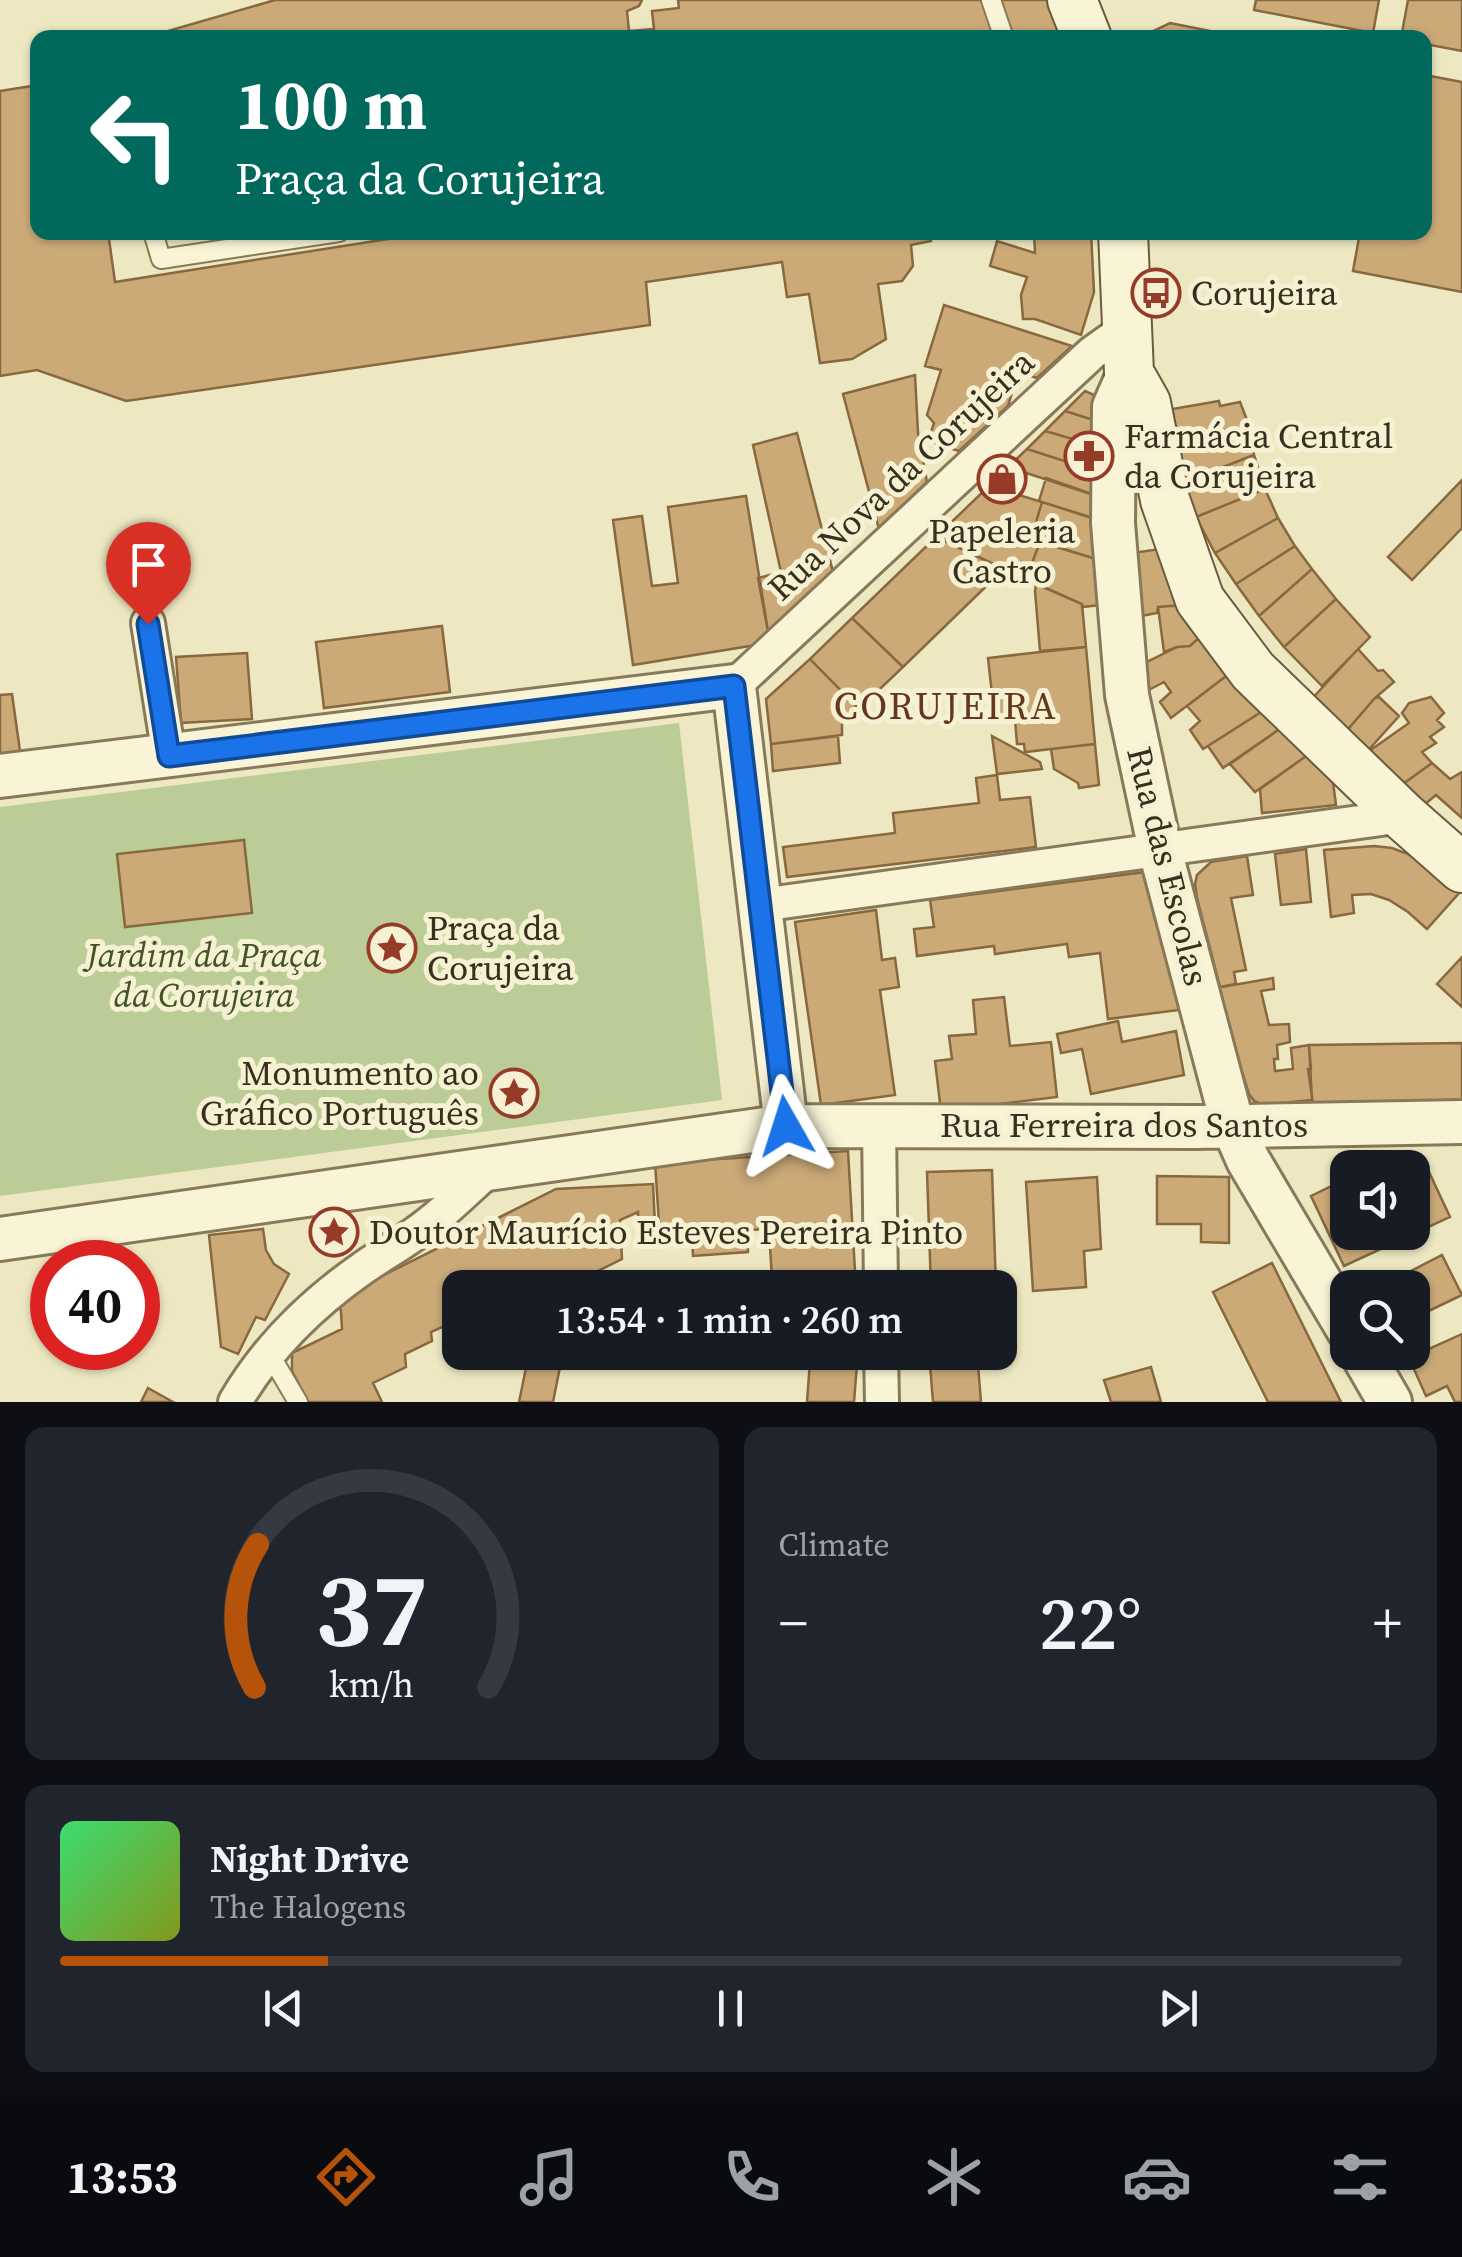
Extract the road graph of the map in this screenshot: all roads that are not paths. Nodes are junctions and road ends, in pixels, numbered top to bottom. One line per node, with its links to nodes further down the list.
1 (992, 0): 3 (lane)
2 (1072, 0): 4 (main road)
3 (1001, 30)
4 (1083, 30)
5 (156, 240): 6 (lane)
6 (288, 240)
7 (1122, 240): 8 (main road)
8 (1128, 350): 10 (street, Rua Nova da Corujeira); 13 (main road); 14 (street, Rua das Escolas)
9 (148, 624): 11 (street)
10 (734, 686): 11 (street); 16 (street)
11 (169, 756): 12 (street)
12 (0, 776)
13 (1403, 816): 14 (street); 15 (main road)
14 (1160, 850): 16 (street); 20 (street, Rua das Escolas)
15 (1462, 868)
16 (761, 905): 18 (street)
17 (1462, 1122): 20 (street, Rua Ferreira dos Santos)
18 (786, 1126): 19 (street, Rua Ferreira dos Santos); 21 (street)
19 (879, 1126): 20 (street, Rua Ferreira dos Santos); 23 (street)
20 (1233, 1126): 24 (street, Rua das Escolas)
21 (491, 1168): 22 (street); 25 (street)
22 (0, 1239)
23 (880, 1270)
24 (1330, 1299)
25 (269, 1354): 28 (street); 29 (lane)
26 (881, 1370): 30 (street)
27 (1371, 1370): 31 (street)
28 (235, 1402)
29 (298, 1402)
30 (882, 1402)
31 (1390, 1402)

